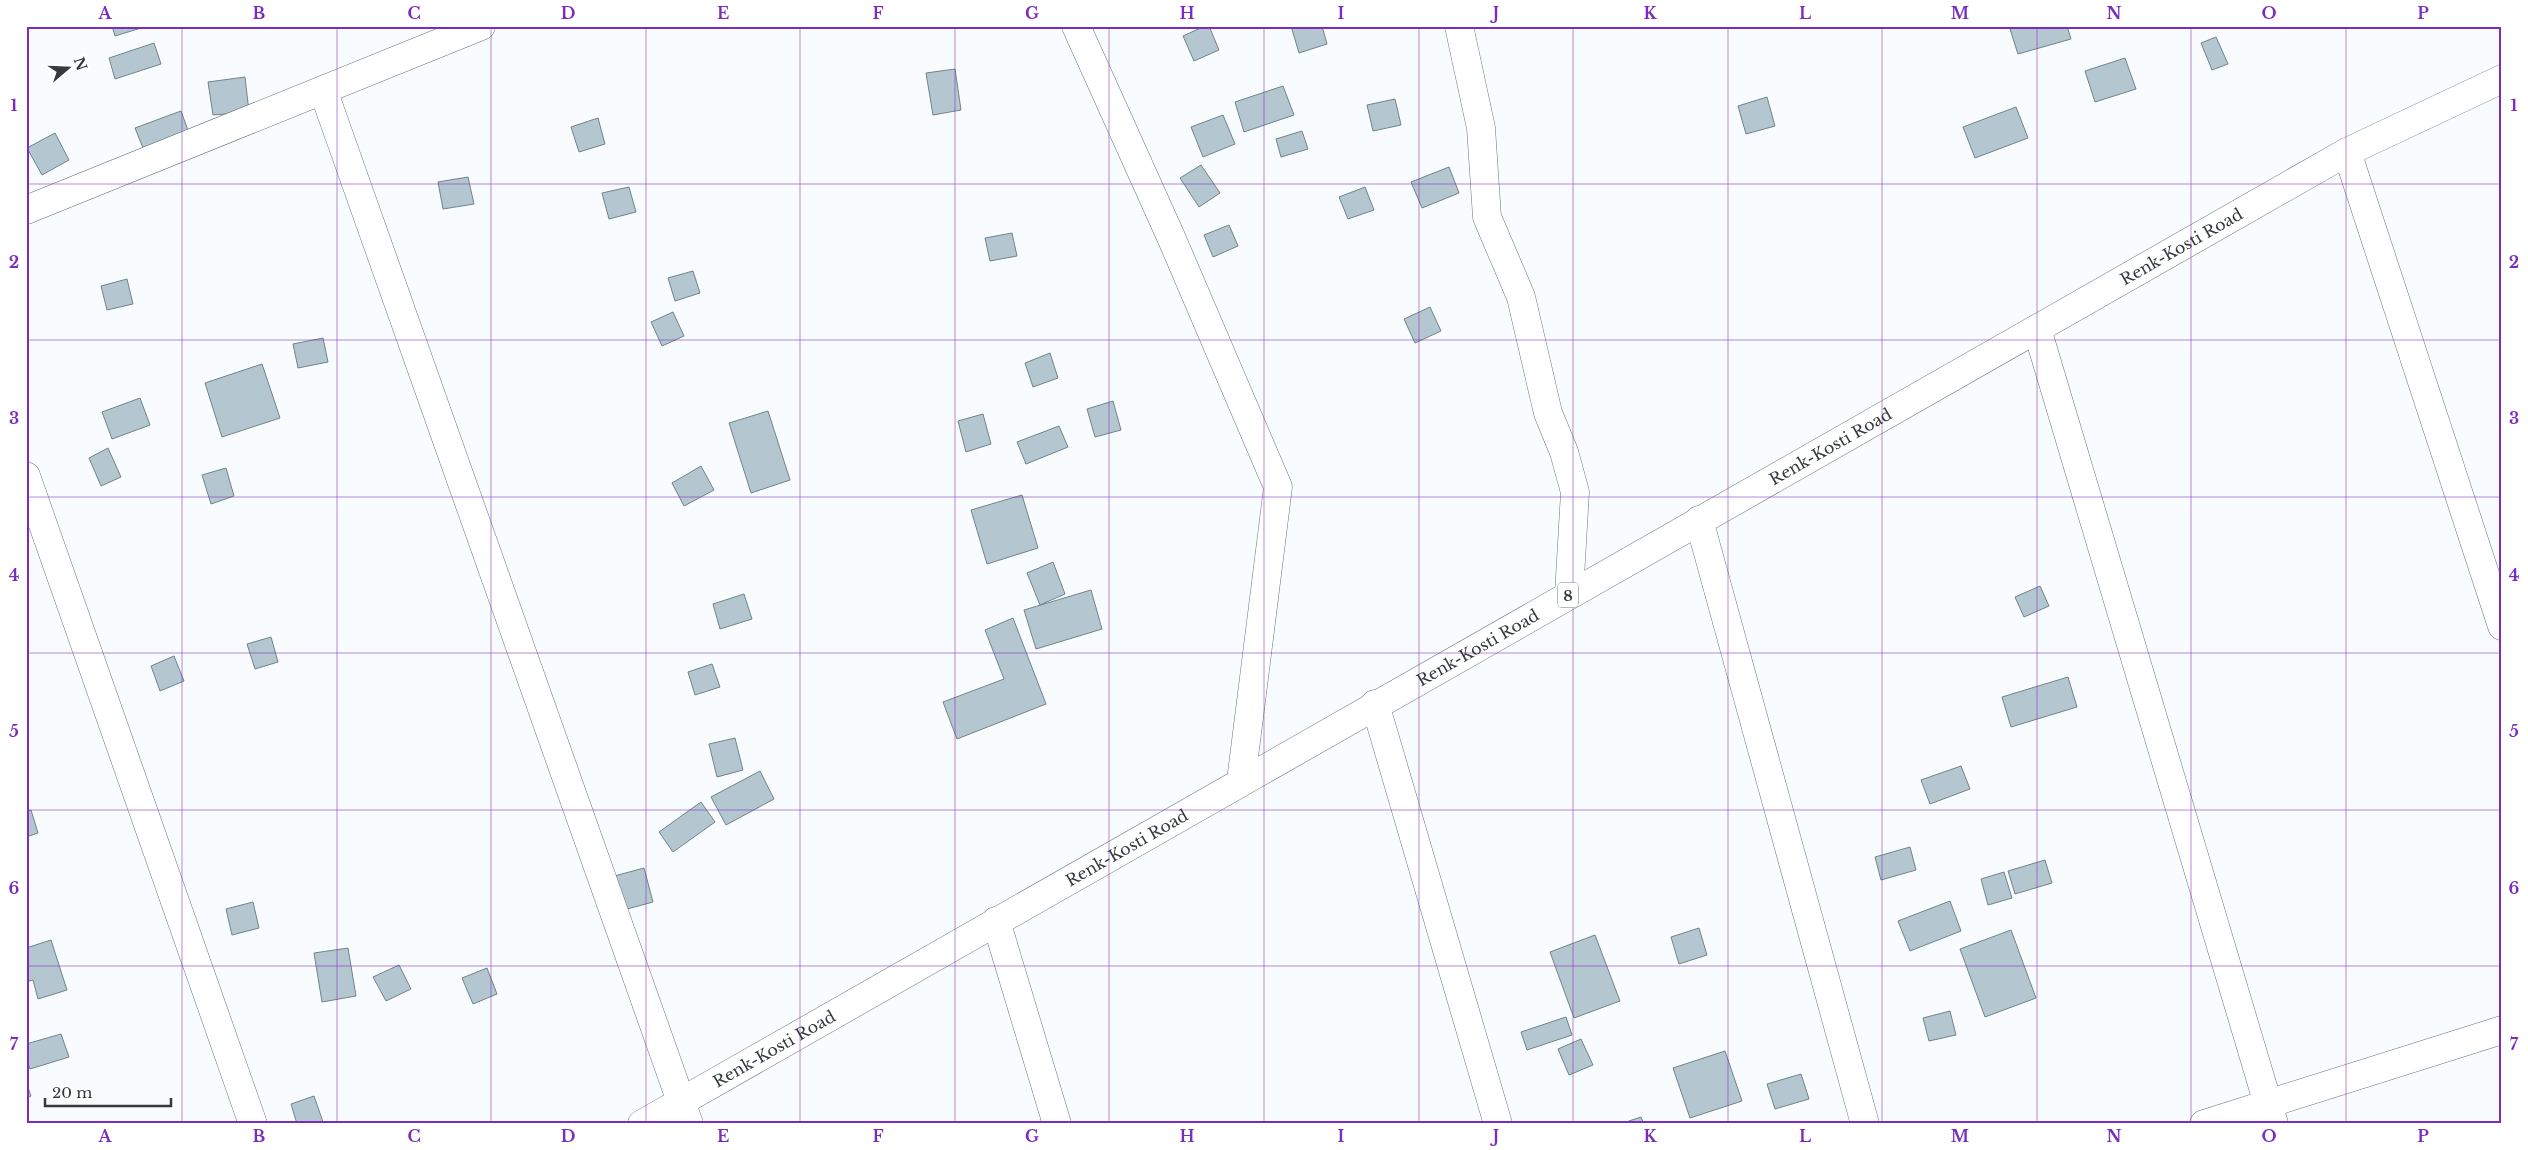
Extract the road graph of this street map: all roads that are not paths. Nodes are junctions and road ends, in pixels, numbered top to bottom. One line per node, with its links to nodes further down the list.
1 (481, 26): 5 (street)
2 (1076, 26): 14 (street)
3 (1459, 26): 11 (street)
4 (2502, 79): 6 (street, Renk-Kosti Road / 8)
5 (323, 90): 7 (street); 17 (street)
6 (2347, 152): 8 (street, Renk-Kosti Road / 8); 12 (street)
7 (26, 210)
8 (2037, 329): 10 (street, Renk-Kosti Road / 8); 18 (street)
9 (26, 476): 19 (street)
10 (1699, 520): 11 (street, Renk-Kosti Road / 8); 23 (street)
11 (1569, 594): 13 (street, Renk-Kosti Road / 8)
12 (2502, 626)
13 (1375, 704): 14 (street, Renk-Kosti Road / 8); 22 (street)
14 (1242, 781): 15 (street, Renk-Kosti Road / 8)
15 (996, 921): 17 (street, Renk-Kosti Road / 8); 21 (street)
16 (2502, 1030): 18 (street)
17 (686, 1112): 20 (street, Renk-Kosti Road / 8)
18 (2271, 1114): 24 (street)
19 (252, 1124)
20 (642, 1124)
21 (1057, 1124)
22 (1498, 1124)
23 (1865, 1124)
24 (2204, 1124)

